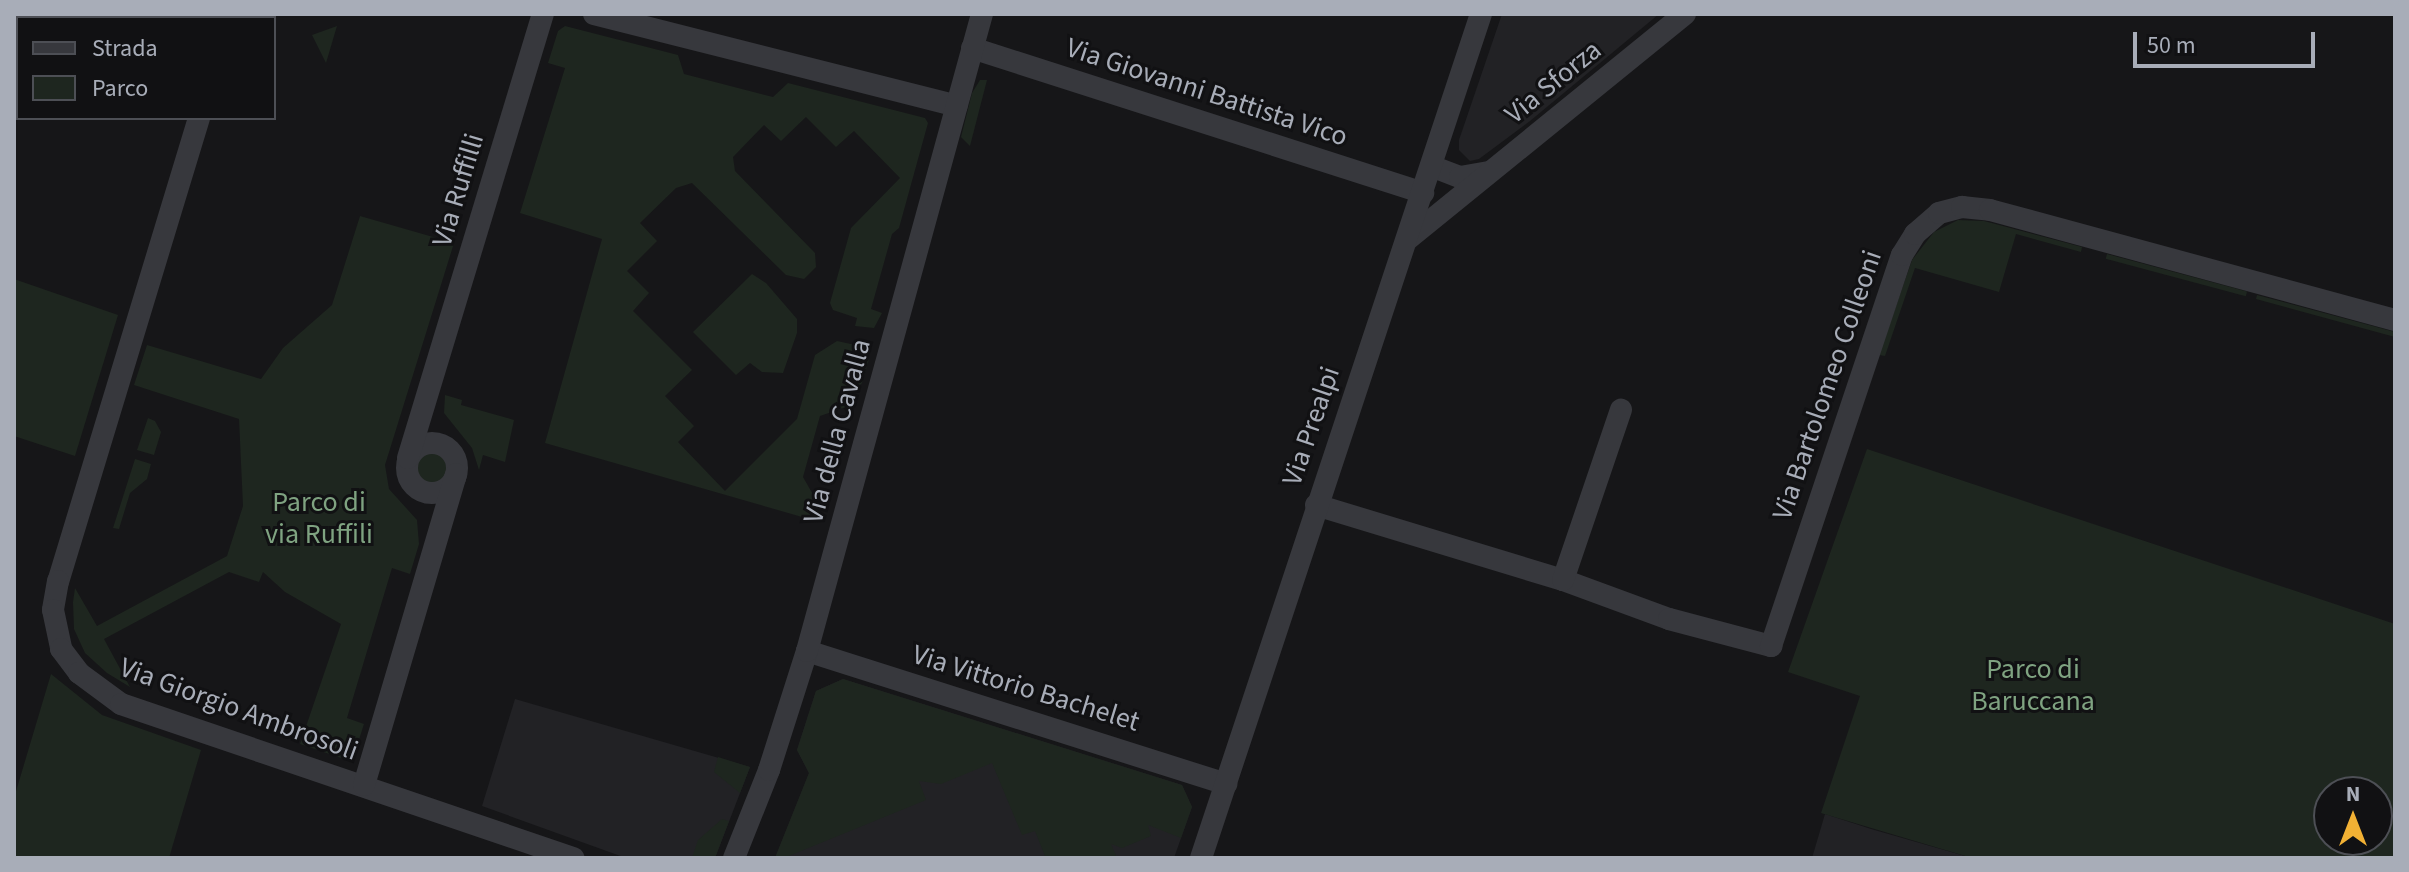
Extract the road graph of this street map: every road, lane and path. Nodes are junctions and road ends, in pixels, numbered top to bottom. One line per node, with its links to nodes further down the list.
1 (543, 14): 14 (street, Via Ruffilli)
2 (594, 14): 7 (street)
3 (982, 14): 6 (street, Via della Cavalla)
4 (1481, 14): 9 (street, Via Prealpi)
5 (1685, 14): 10 (street, Via Sforza)
6 (972, 48): 7 (street, Via della Cavalla); 11 (street, Via Giovanni Battista Vico)
7 (957, 106): 22 (street, Via della Cavalla)
8 (198, 120): 24 (street, Via Giorgio Ambrosoli)
9 (1431, 166): 10 (street, Via Sforza); 11 (street, Via Prealpi)
10 (1497, 167): 12 (street, Via Sforza)
11 (1423, 193): 12 (street, Via Prealpi)
12 (1408, 239): 19 (street, Via Prealpi)
13 (2395, 320): 21 (street, Via Bartolomeo Colleoni)
14 (430, 383): 16 (street, Via Ruffilli); 17 (street, Via Ruffilli)
15 (1621, 410): 21 (street)
16 (408, 458): 17 (street); 18 (street, Via Ruffilli)
17 (454, 464): 18 (street); 20 (street)
18 (411, 482): 20 (street, Via Ruffilli)
19 (1316, 505): 21 (street, Via Bartolomeo Colleoni); 23 (street, Via Prealpi)
20 (438, 546): 24 (street)
21 (1563, 580)
22 (807, 651): 23 (street, Via Vittorio Bachelet); 26 (street, Via della Cavalla)
23 (1226, 784): 27 (street, Via Prealpi)
24 (364, 785): 25 (street, Via Giorgio Ambrosoli)
25 (573, 858)
26 (734, 858)
27 (1201, 858)

